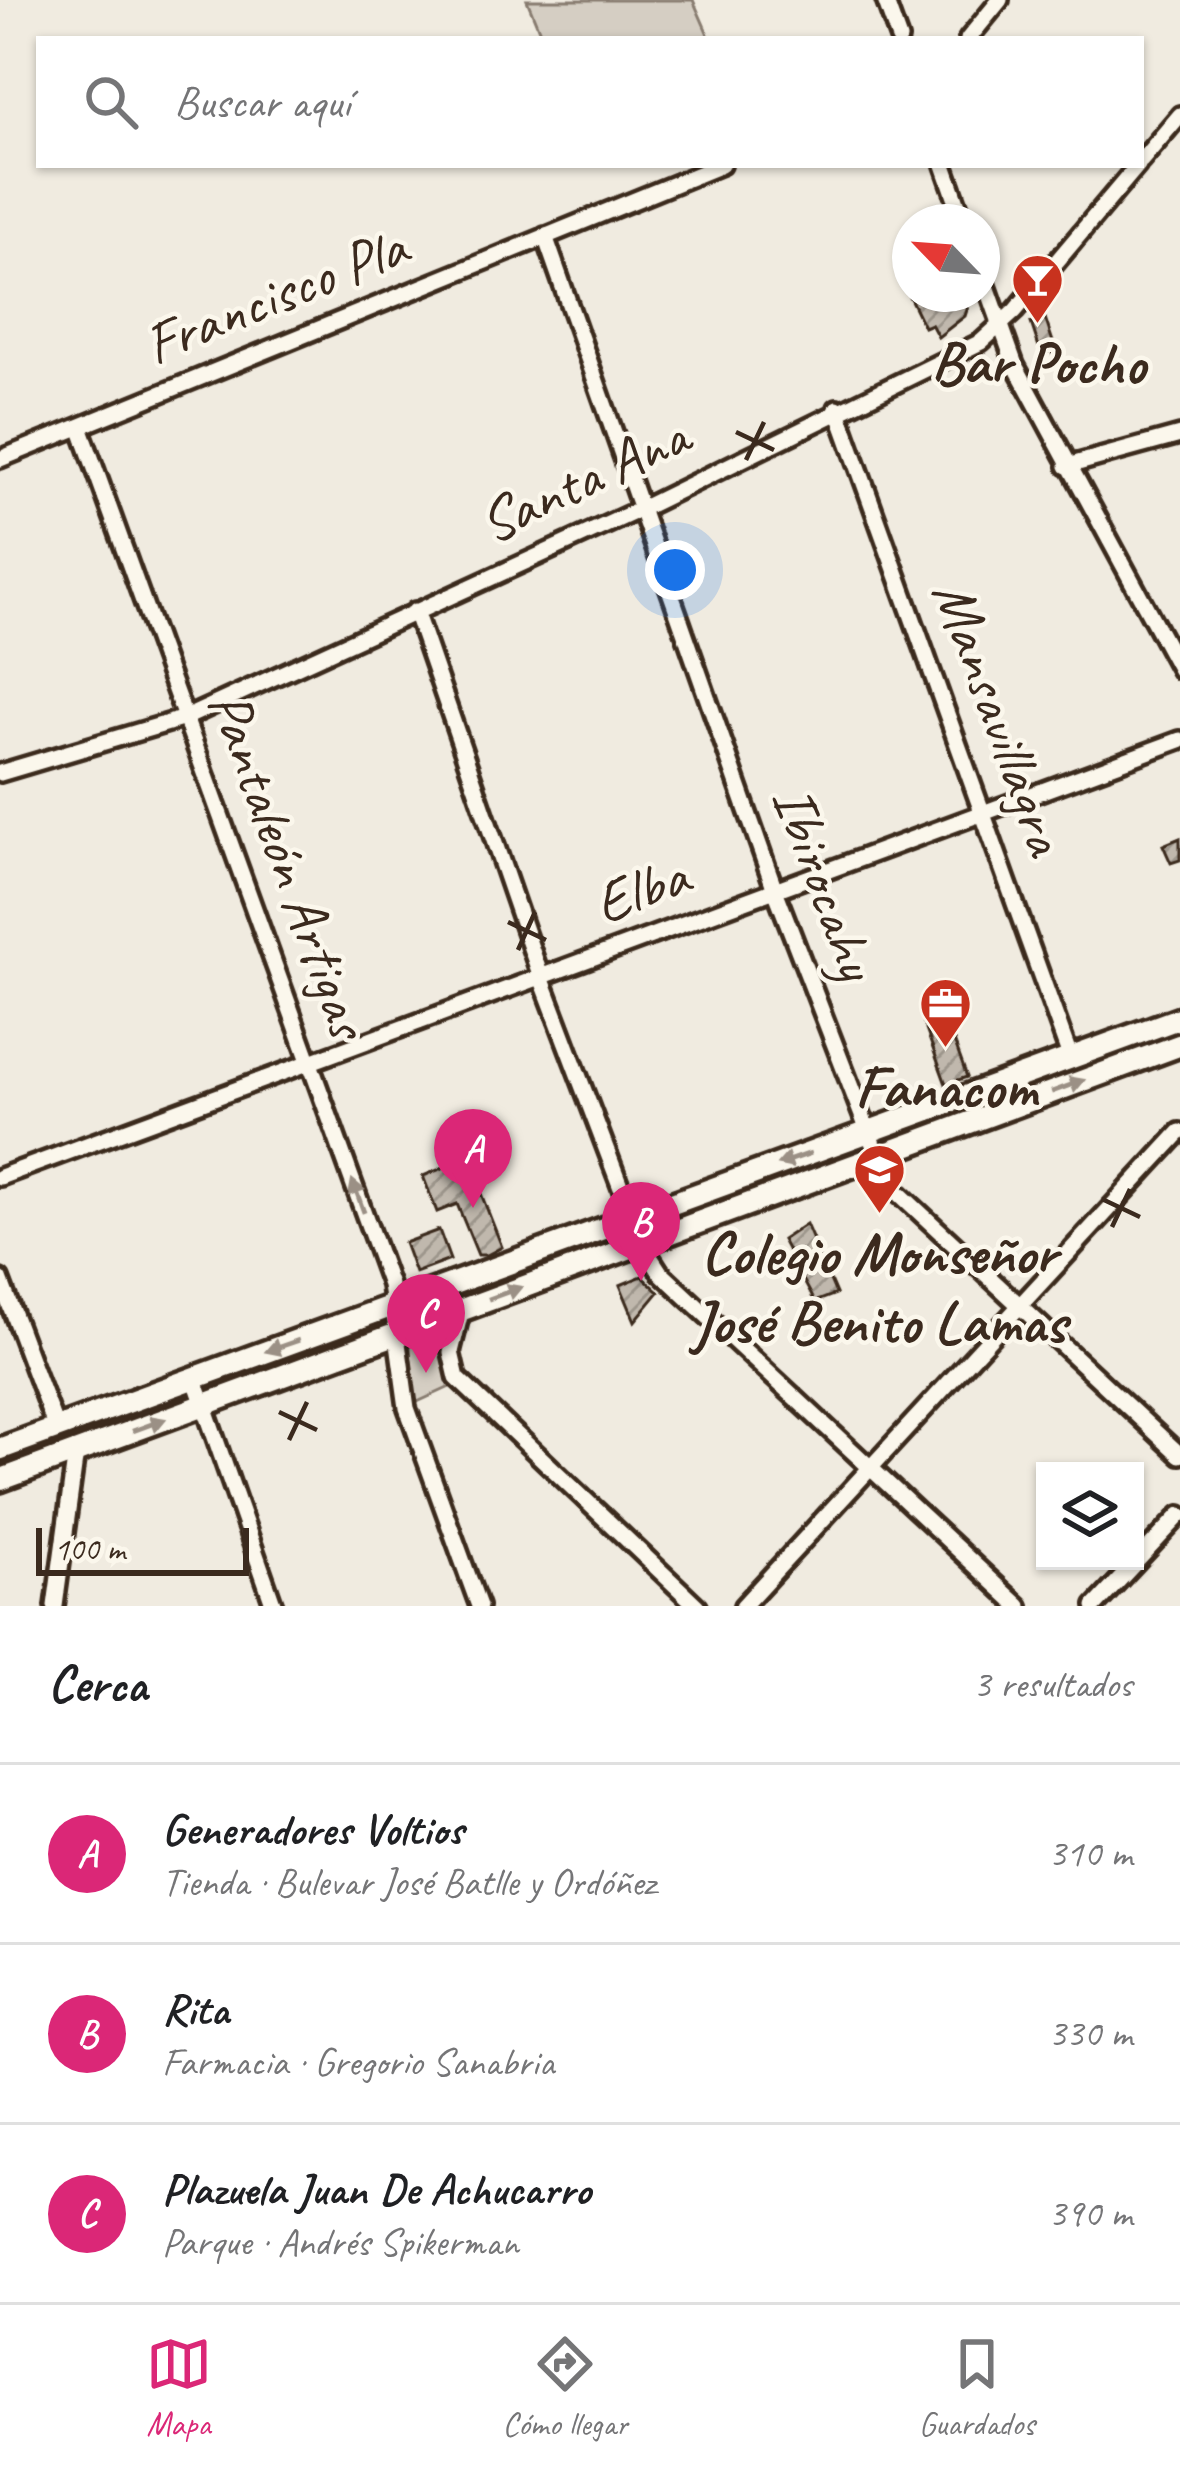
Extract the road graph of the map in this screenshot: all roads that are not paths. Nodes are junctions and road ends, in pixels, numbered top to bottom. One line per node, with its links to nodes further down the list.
1 (885, 0): 3 (street)
2 (1000, 0): 4 (street)
3 (898, 36)
4 (970, 36)
5 (1180, 115): 6 (street, Santa Ana)
6 (1144, 157)
7 (714, 168): 11 (street, Francisco Pla)
8 (945, 168): 10 (street)
9 (1135, 168): 13 (street, Santa Ana)
10 (958, 204)
11 (545, 236): 15 (street, Francisco Pla); 19 (street, Ibirocahy)
12 (997, 312): 13 (street)
13 (1001, 324): 14 (street, Santa Ana); 18 (street)
14 (837, 408): 19 (street, Santa Ana); 25 (street, Mansavillagra)
15 (80, 427): 17 (street, Francisco Pla); 22 (street, Pantaleón Artigas)
16 (1180, 435): 18 (street)
17 (0, 459)
18 (1067, 466): 21 (street)
19 (644, 508): 20 (street, Santa Ana); 26 (street, Ibirocahy)
20 (415, 610): 22 (street, Santa Ana); 27 (street)
21 (1180, 670)
22 (185, 718): 24 (street, Santa Ana); 31 (street, Pantaleón Artigas)
23 (1180, 740): 25 (street, Elba)
24 (0, 773)
25 (983, 813): 26 (street, Elba); 30 (street, Mansavillagra)
26 (775, 890): 27 (street, Elba); 33 (street, Ibirocahy)
27 (541, 977): 31 (street, Elba); 36 (street)
28 (1180, 1018): 30 (main road)
29 (1180, 1045): 34 (main road, one-way to 29)
30 (1071, 1059): 33 (main road)
31 (310, 1064): 35 (street, Elba); 40 (street, Pantaleón Artigas, one-way to 31)
32 (1180, 1132): 39 (street)
33 (868, 1133): 34 (street, Ibirocahy); 36 (main road, one-way to 36)
34 (876, 1155): 37 (main road); 39 (street, Ibirocahy)
35 (0, 1178)
36 (632, 1217): 40 (main road)
37 (642, 1244): 41 (main road, one-way to 37); 49 (street)
38 (0, 1280): 45 (street)
39 (1018, 1306): 48 (street, Ibirocahy); 49 (street)
40 (392, 1307): 42 (street, Pantaleón Artigas); 43 (main road, one-way to 43)
41 (462, 1308): 42 (main road); 55 (street)
42 (396, 1336): 44 (main road); 54 (street, Pantaleón Artigas)
43 (194, 1377): 44 (street); 45 (main road)
44 (204, 1405): 47 (main road, one-way to 44); 53 (street)
45 (56, 1428): 46 (main road)
46 (0, 1449)
47 (76, 1452): 50 (main road); 52 (street)
48 (1180, 1456)
49 (870, 1470): 56 (street); 57 (street)
50 (0, 1480)
51 (1180, 1515): 58 (street)
52 (55, 1606)
53 (274, 1606)
54 (479, 1606)
55 (697, 1606)
56 (743, 1606)
57 (1019, 1606)
58 (1095, 1606)

